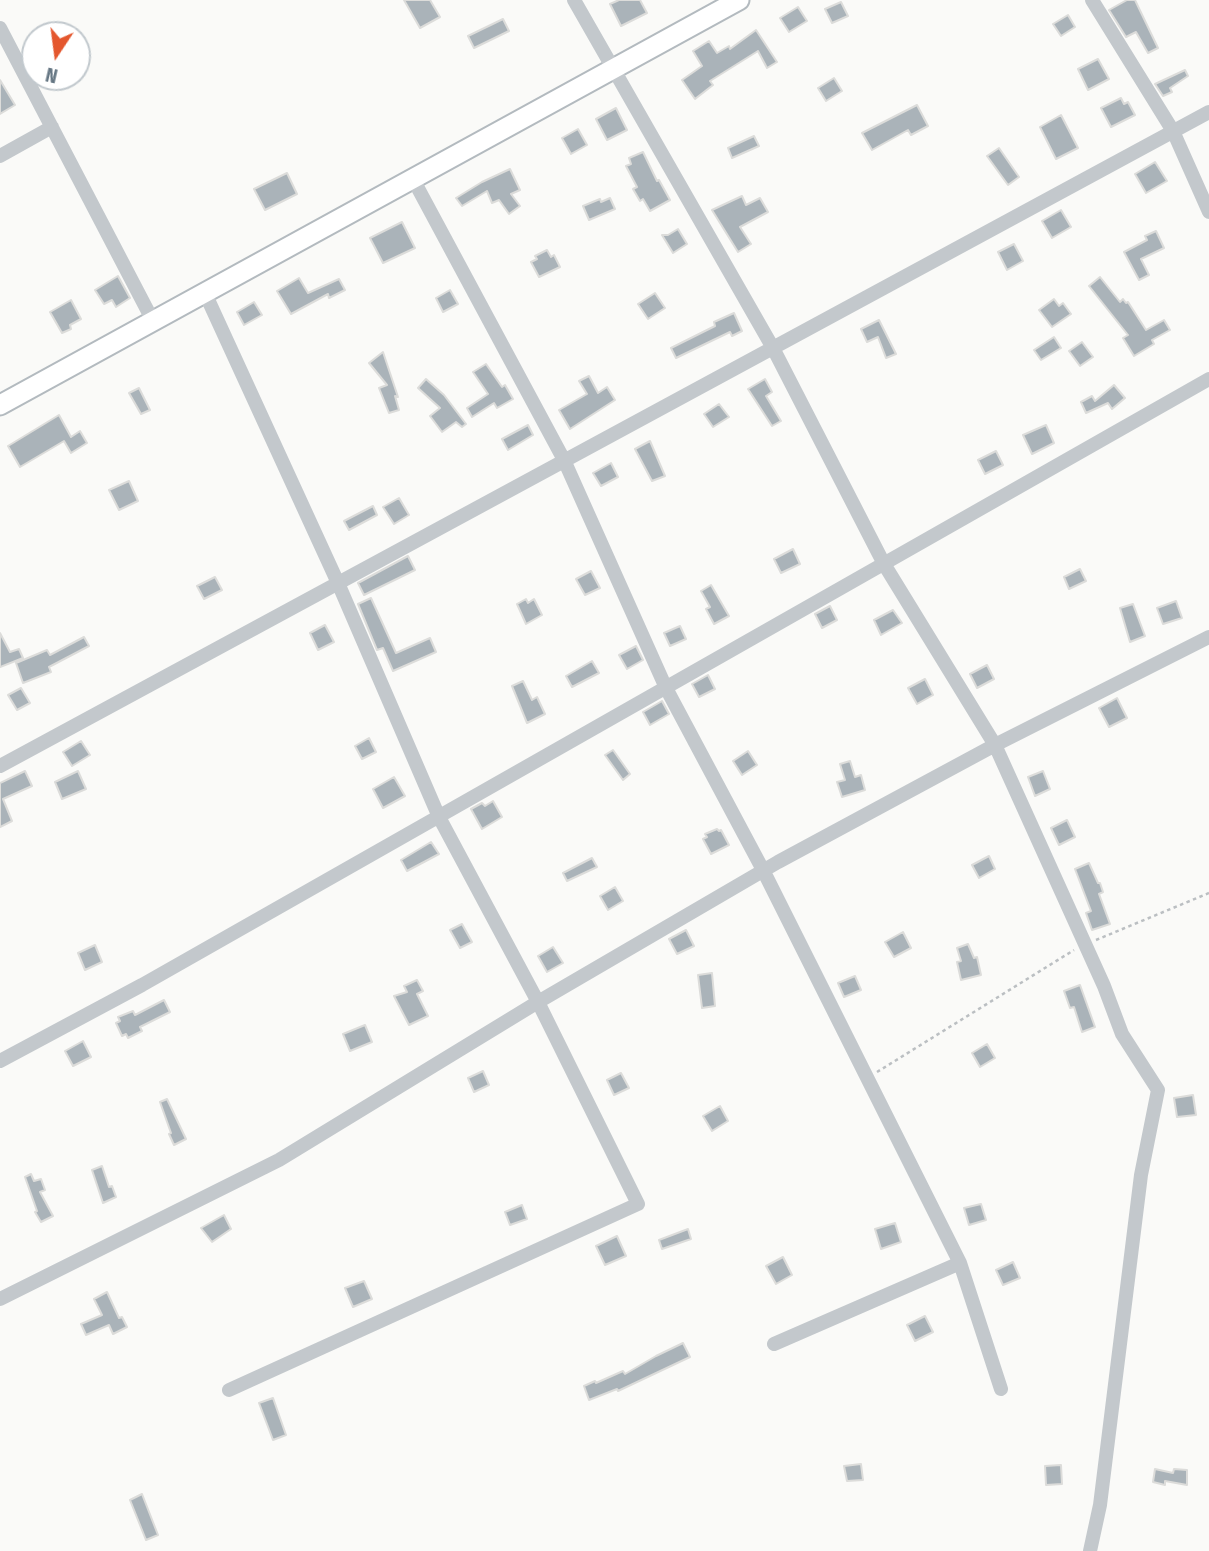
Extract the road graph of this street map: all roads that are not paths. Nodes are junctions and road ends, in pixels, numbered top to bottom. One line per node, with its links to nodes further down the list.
1 (574, 0): 5 (street)
2 (739, 0): 5 (main road)
3 (1091, 0): 8 (street)
4 (0, 28): 7 (street)
5 (612, 69): 10 (main road); 14 (street)
6 (1209, 112): 8 (street)
7 (52, 127): 9 (street); 13 (street)
8 (1173, 131): 11 (street); 14 (street)
9 (0, 156)
10 (413, 178): 12 (main road); 17 (street)
11 (1209, 212)
12 (205, 293): 13 (main road); 19 (street)
13 (153, 321): 16 (main road)
14 (773, 348): 17 (street); 18 (street)
15 (1209, 379): 18 (street)
16 (0, 405)
17 (565, 460): 19 (street); 21 (street)
18 (884, 564): 21 (street); 22 (street)
19 (338, 583): 23 (street); 24 (street)
20 (1209, 637): 22 (street)
21 (666, 688): 24 (street); 25 (street)
22 (995, 745): 25 (street); 33 (street)
23 (0, 766)
24 (439, 817): 26 (street); 27 (street)
25 (764, 870): 26 (street); 28 (street)
26 (538, 1002): 29 (street); 32 (street)
27 (0, 1061)
28 (960, 1263): 30 (street); 31 (street)
29 (0, 1299)
30 (774, 1344)
31 (1001, 1389)
32 (229, 1390)
33 (1090, 1551)

